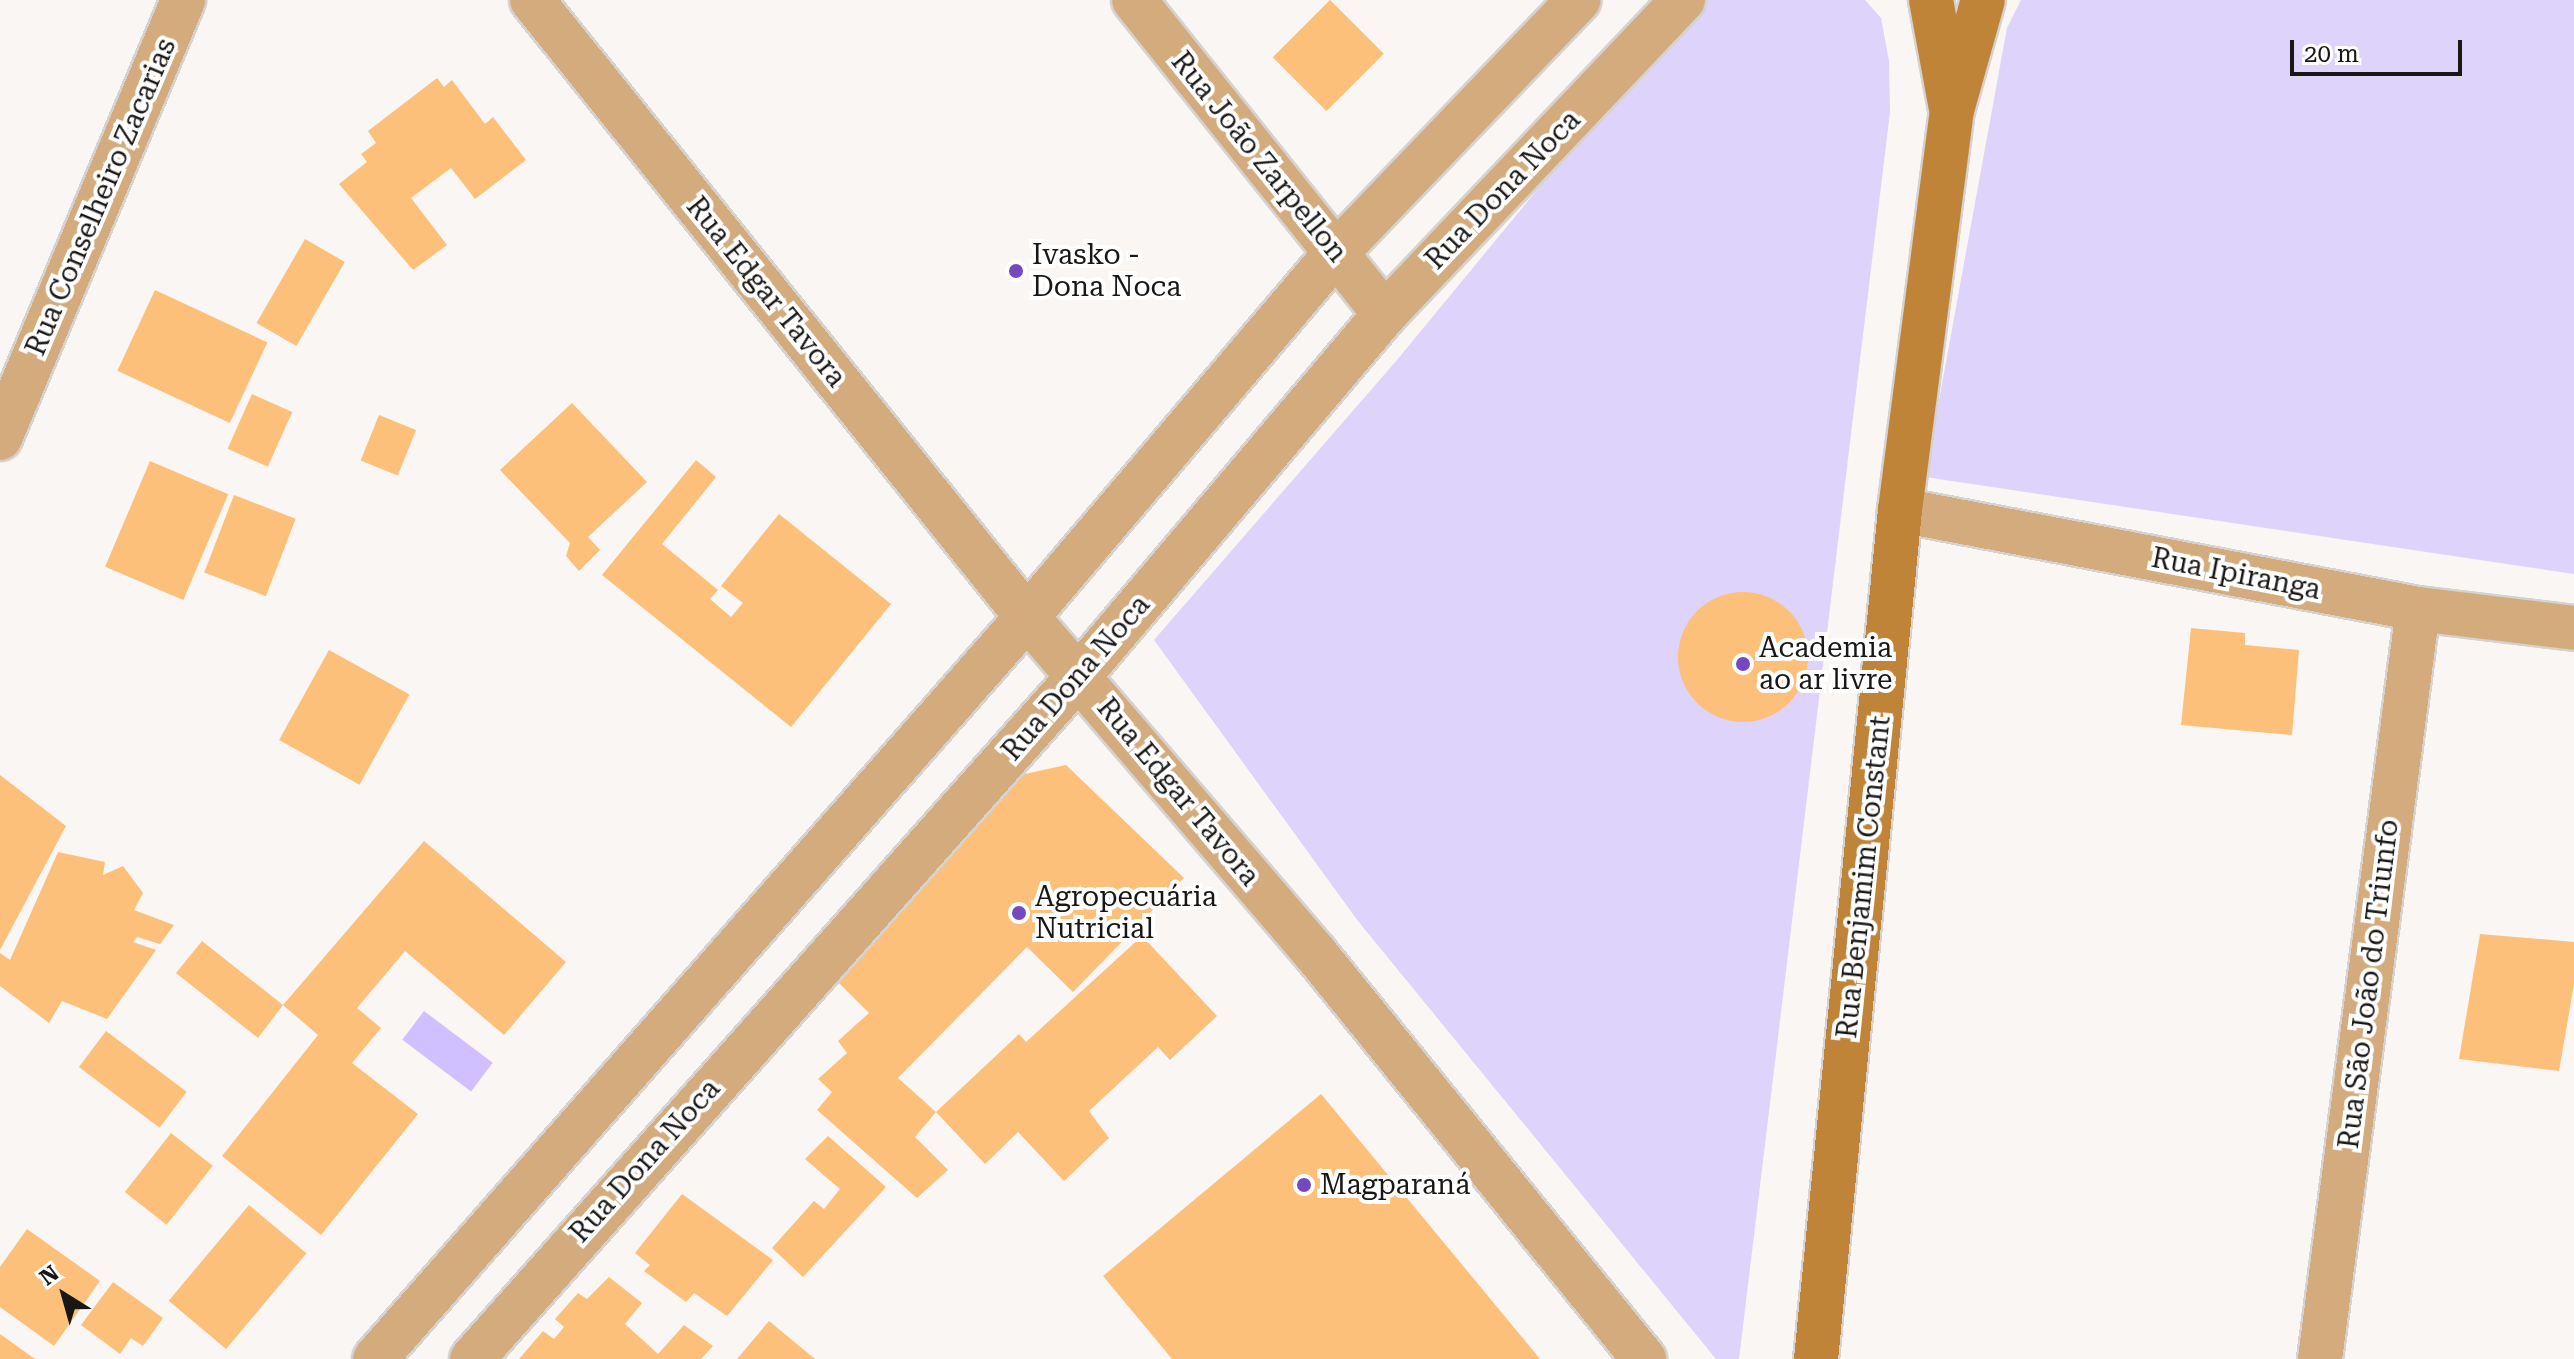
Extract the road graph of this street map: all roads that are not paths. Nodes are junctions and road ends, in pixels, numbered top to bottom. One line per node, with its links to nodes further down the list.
1 (532, 0): 14 (street, Rua Edgar Tavora)
2 (1134, 0): 9 (street, Rua João Zarpellon)
3 (1579, 0): 9 (street)
4 (1683, 0): 10 (street, Rua Dona Noca)
5 (1983, 0): 8 (main road, Rua Benjamim Constant)
6 (1925, 5): 8 (main road, Rua Benjamim Constant)
7 (172, 7): 11 (street, Rua Conselheiro Zacarias)
8 (1952, 110): 12 (main road, Rua Benjamim Constant)
9 (1335, 254): 10 (street, Rua João Zarpellon); 14 (street)
10 (1385, 314): 16 (street, Rua Dona Noca)
11 (0, 438)
12 (1900, 510): 13 (street, Rua Ipiranga); 22 (main road, Rua Benjamim Constant)
13 (2418, 609): 15 (street, Rua Ipiranga); 23 (street, Rua São João do Triunfo)
14 (1027, 617): 16 (street, Rua Edgar Tavora); 17 (street)
15 (2574, 628)
16 (1079, 676): 18 (street, Rua Dona Noca); 21 (street, Rua Edgar Tavora)
17 (484, 1236): 18 (street); 19 (street)
18 (538, 1280): 20 (street, Rua Dona Noca)
19 (375, 1359)
20 (472, 1359)
21 (1644, 1359)
22 (1816, 1359)
23 (2320, 1359)

